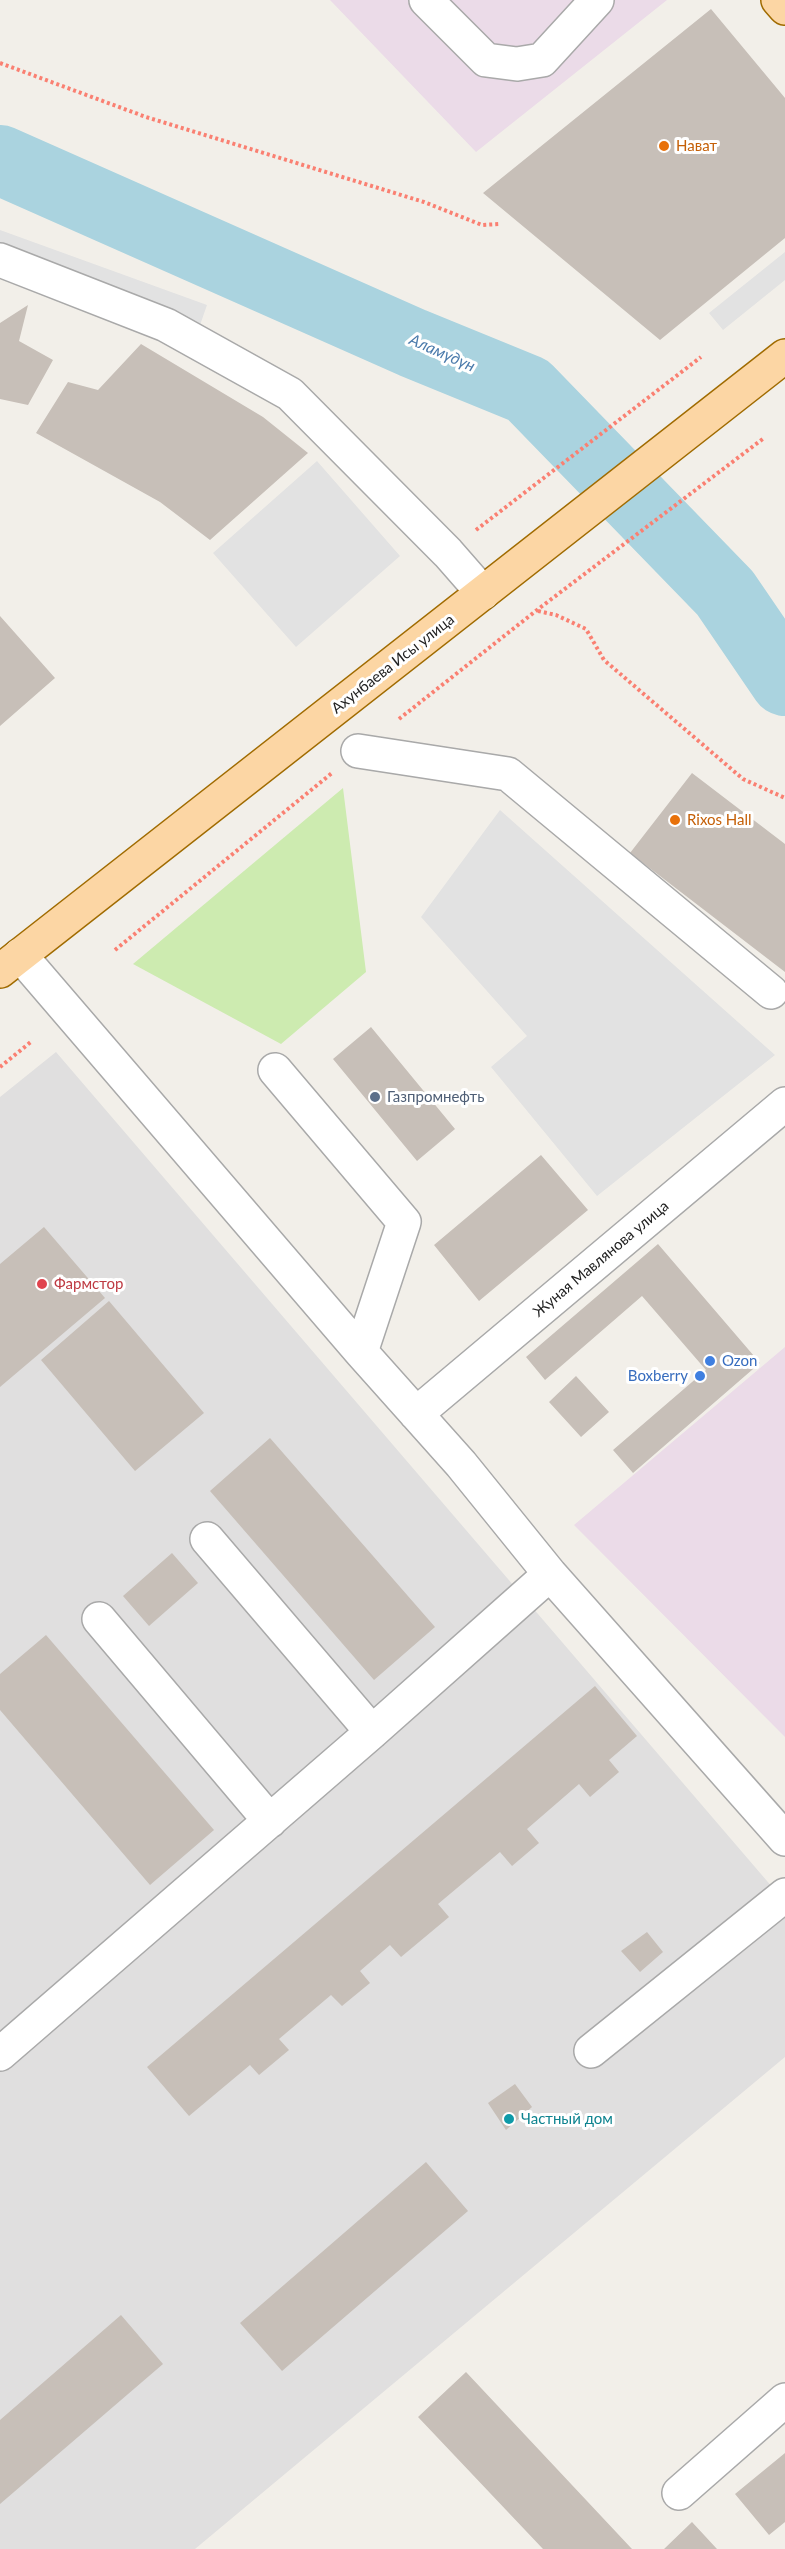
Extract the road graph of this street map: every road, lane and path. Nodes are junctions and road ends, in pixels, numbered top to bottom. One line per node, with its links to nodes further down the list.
1 (426, 0): 2 (street)
2 (597, 0)
3 (778, 0): 4 (main road)
4 (785, 8)
5 (0, 63): 6 (path)
6 (500, 224)
7 (0, 260): 12 (street)
8 (785, 356): 12 (main road, Ахунбаева Исы улица)
9 (701, 357): 11 (path)
10 (764, 438): 13 (path)
11 (477, 529)
12 (492, 585): 17 (main road, Ахунбаева Исы улица)
13 (537, 610): 14 (path); 15 (path)
14 (358, 752): 16 (path); 18 (street)
15 (785, 798)
16 (115, 950)
17 (10, 963): 23 (street)
18 (771, 992)
19 (32, 1041): 20 (path)
20 (0, 1067)
21 (275, 1070): 23 (street)
22 (785, 1104): 24 (street, Жуная Мавлянова улица)
23 (361, 1352): 24 (street)
24 (416, 1414): 26 (street)
25 (207, 1539): 28 (street)
26 (550, 1574): 28 (street); 30 (street)
27 (99, 1619): 29 (street)
28 (372, 1732): 29 (street)
29 (270, 1821): 33 (street)
30 (785, 1839)
31 (785, 1895): 32 (street)
32 (591, 2051)
33 (0, 2054)
34 (785, 2400): 35 (street)
35 (679, 2493)

